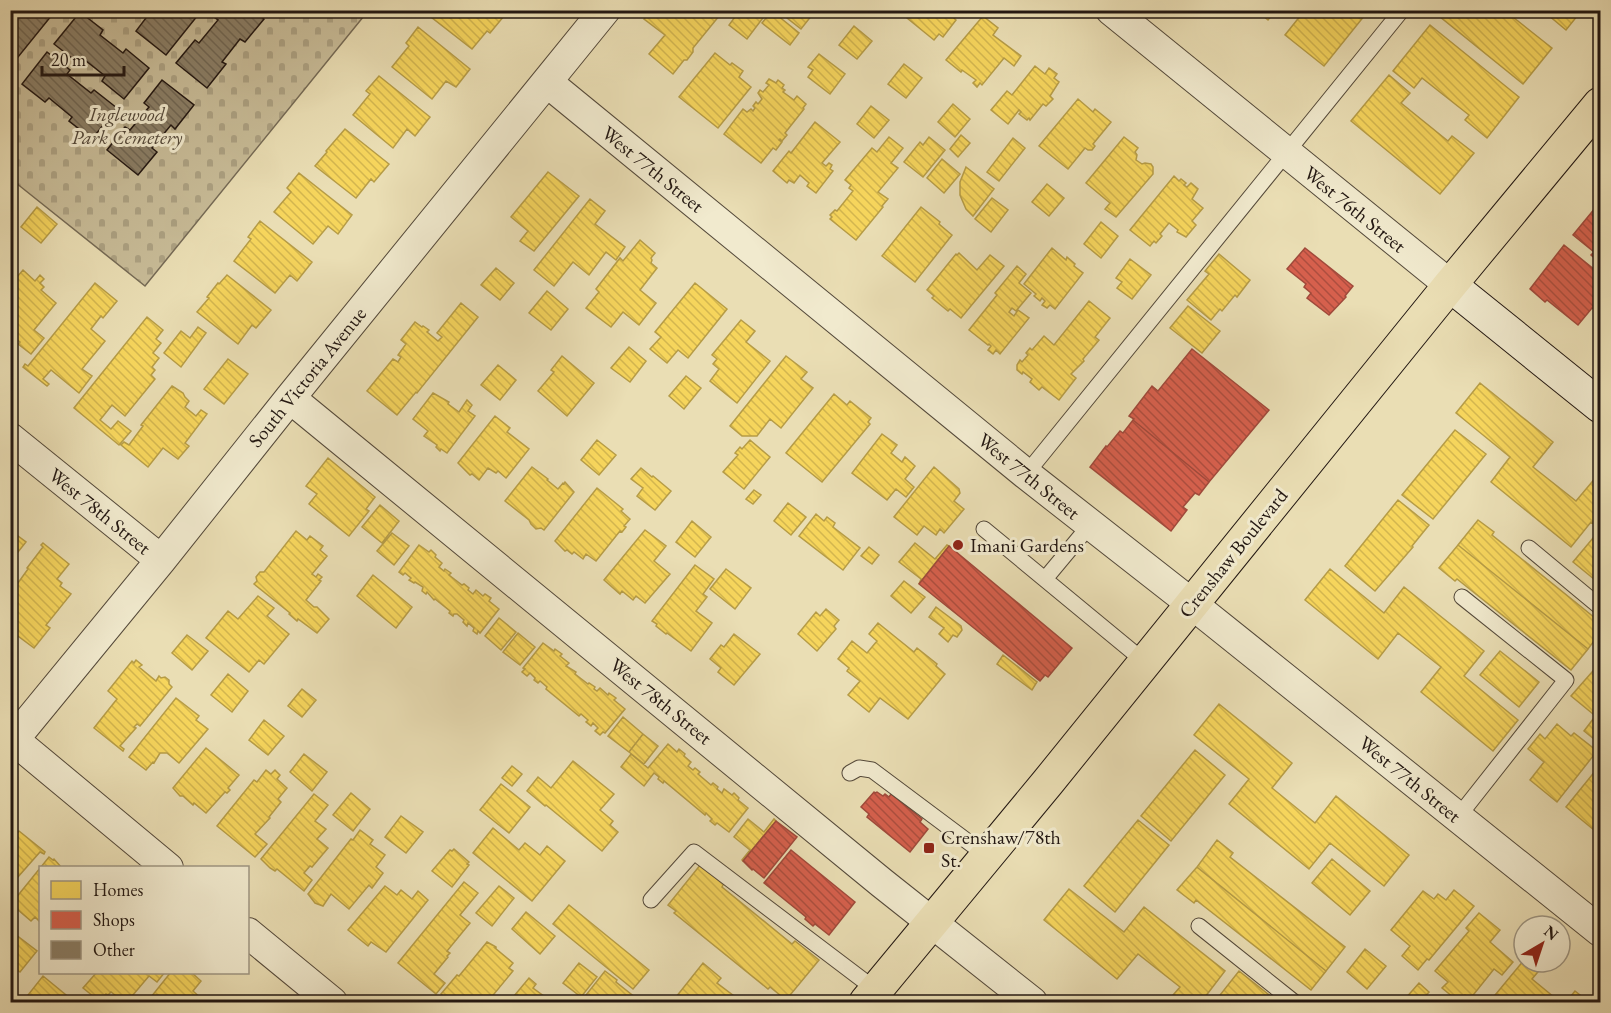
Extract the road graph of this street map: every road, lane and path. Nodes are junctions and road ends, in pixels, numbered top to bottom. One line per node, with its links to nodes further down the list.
1 (605, 10): 4 (street, South Victoria Avenue)
2 (1111, 10): 6 (street, West 76th Street)
3 (1402, 10): 6 (lane)
4 (548, 82): 8 (street, South Victoria Avenue); 11 (street, West 77th Street)
5 (1600, 104): 7 (main road, Crenshaw Boulevard)
6 (1286, 153): 7 (street, West 76th Street); 11 (lane)
7 (1450, 285): 9 (street, West 76th Street); 18 (main road, Crenshaw Boulevard)
8 (290, 398): 15 (street, South Victoria Avenue); 27 (street, West 78th Street)
9 (1600, 406)
10 (10, 438): 15 (street, West 78th Street)
11 (1026, 474): 12 (street, West 77th Street)
12 (1090, 525): 16 (lane); 18 (street, West 77th Street)
13 (984, 529): 16 (lane)
14 (1528, 548): 19 (lane)
15 (161, 560): 21 (street, South Victoria Avenue)
16 (1045, 579): 20 (lane)
17 (1462, 597): 23 (lane)
18 (1192, 604): 20 (main road, Crenshaw Boulevard); 23 (street, West 77th Street)
19 (1600, 607)
20 (1145, 662): 24 (main road, Crenshaw Boulevard)
21 (12, 742): 25 (street)
22 (850, 772): 24 (lane)
23 (1458, 818): 29 (street, West 77th Street)
24 (987, 856): 27 (main road, Crenshaw Boulevard)
25 (167, 866)
26 (651, 900): 31 (lane)
27 (932, 922): 31 (main road, Crenshaw Boulevard); 33 (street, West 78th Street)
28 (1199, 926): 34 (lane)
29 (1600, 931)
30 (249, 934): 32 (street)
31 (871, 996)
32 (332, 1002)
33 (1032, 1002)
34 (1294, 1002)

